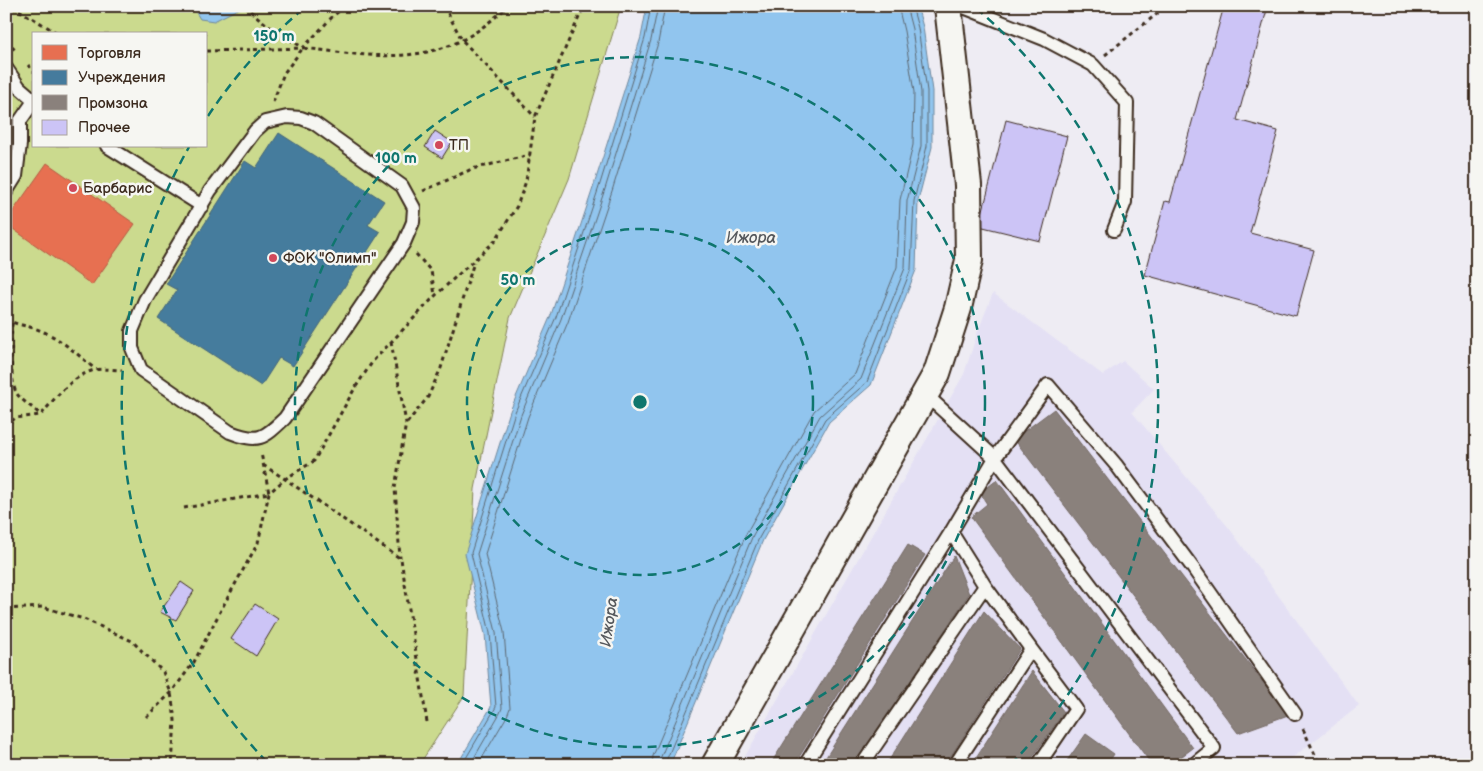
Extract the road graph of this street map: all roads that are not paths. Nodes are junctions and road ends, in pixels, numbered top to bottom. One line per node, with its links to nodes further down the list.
1 (948, 6): 10 (street)
2 (961, 6): 9 (lane)
3 (6, 68): 4 (lane)
4 (32, 98)
5 (32, 103): 7 (lane)
6 (110, 148): 8 (lane)
7 (6, 192)
8 (202, 206): 8 (lane)
9 (1114, 230)
10 (925, 394): 11 (lane); 16 (street)
11 (995, 458): 12 (lane); 15 (lane); 21 (lane)
12 (951, 532): 13 (lane); 17 (lane)
13 (984, 586): 14 (lane); 18 (lane)
14 (1031, 649): 19 (lane); 20 (lane)
15 (1295, 714)
16 (715, 765)
17 (805, 765)
18 (862, 765)
19 (955, 765)
20 (1038, 765)
21 (1193, 765)

